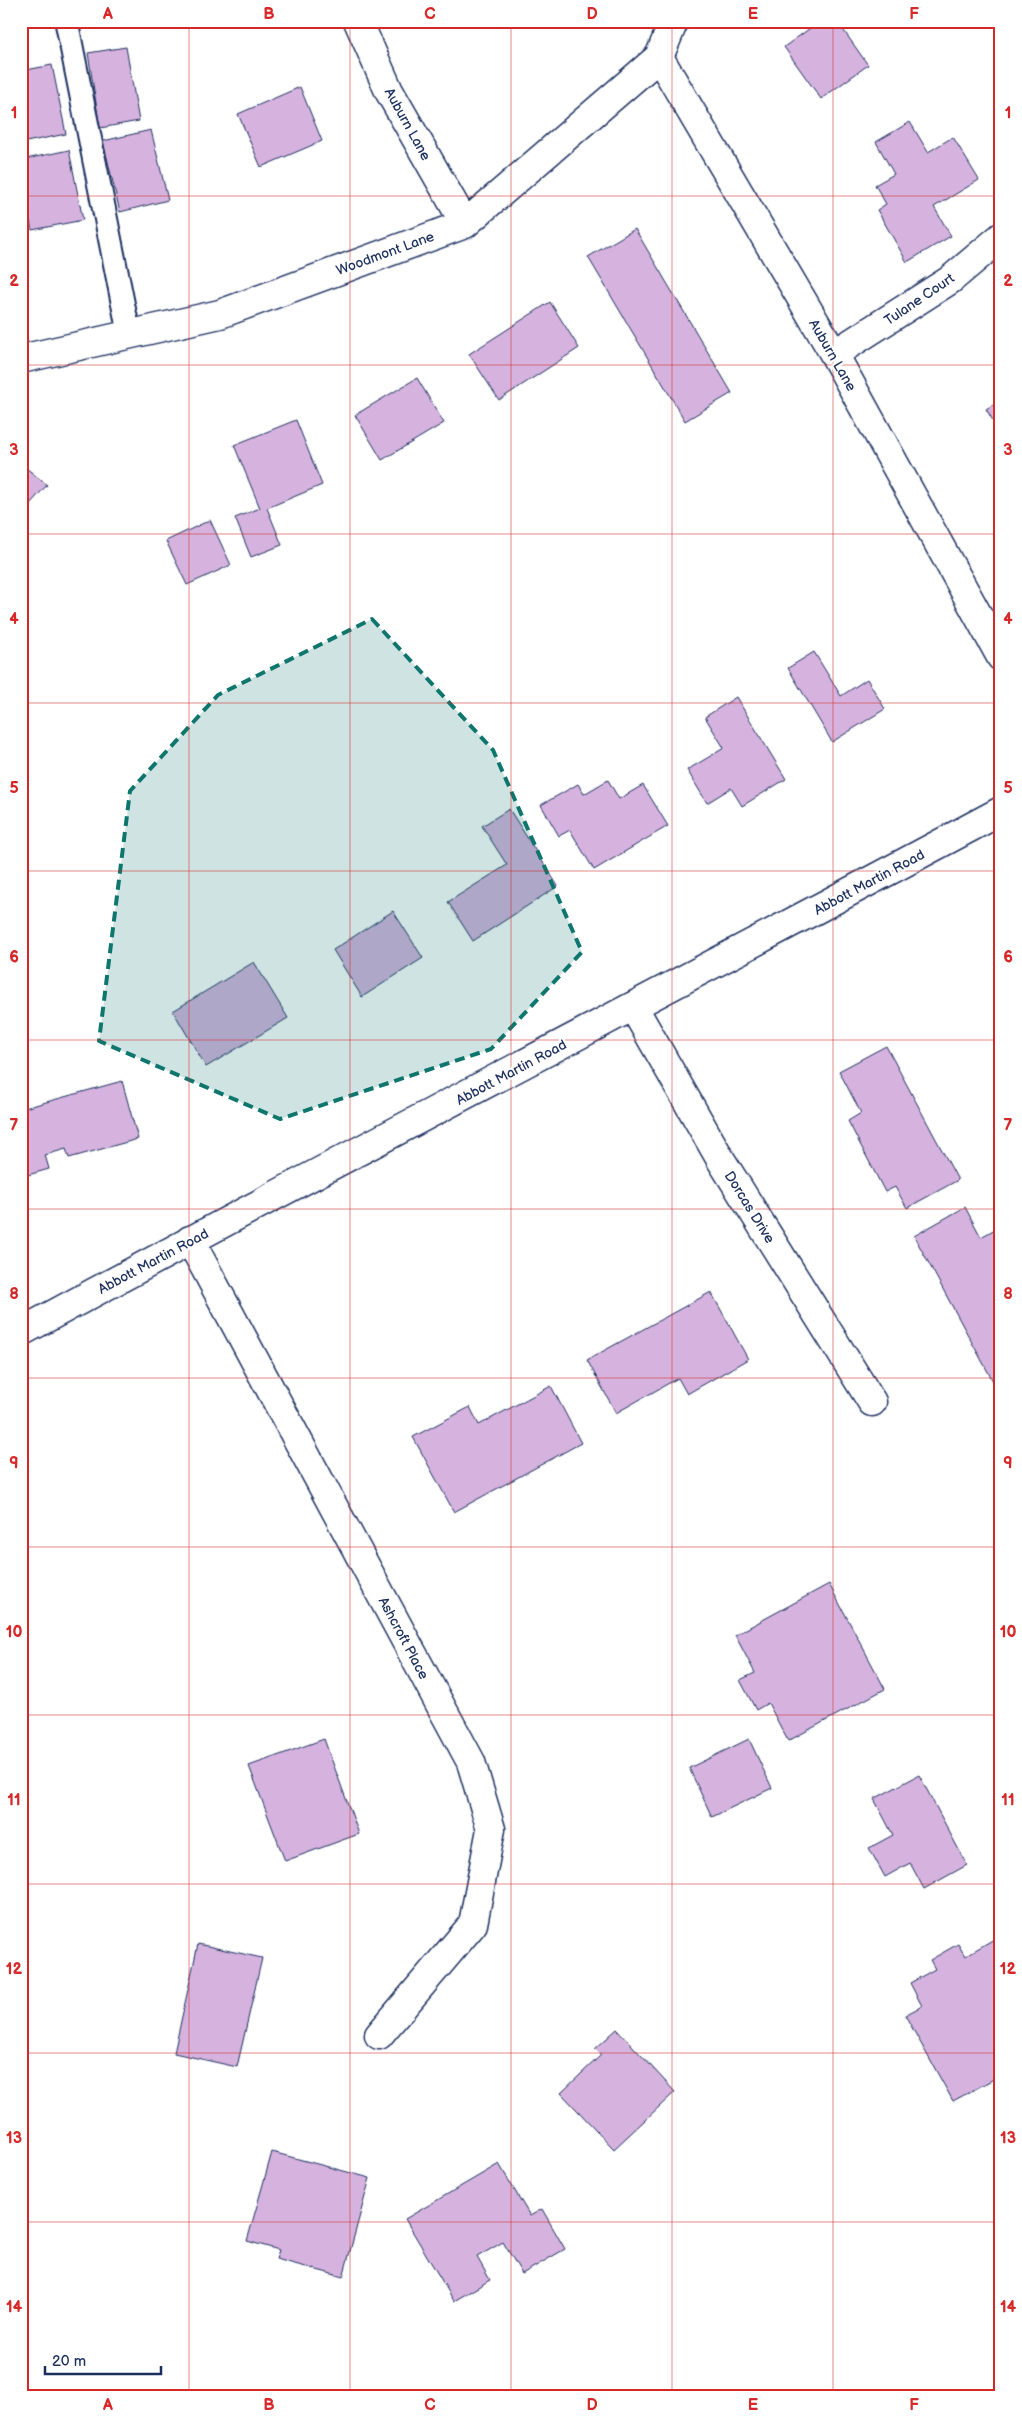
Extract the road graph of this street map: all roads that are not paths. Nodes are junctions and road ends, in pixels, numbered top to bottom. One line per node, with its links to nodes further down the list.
1 (358, 21): 5 (street, Auburn Lane)
2 (674, 21): 4 (street, Woodmont Lane)
3 (67, 24): 7 (lane)
4 (660, 57): 5 (street, Woodmont Lane); 8 (street, Auburn Lane)
5 (465, 224): 7 (street, Woodmont Lane)
6 (1001, 237): 8 (street, Tulane Court)
7 (129, 334): 9 (street, Woodmont Lane)
8 (834, 354): 10 (street, Auburn Lane)
9 (21, 359)
10 (1001, 657)
11 (1001, 811): 12 (street, Abbott Martin Road)
12 (634, 1008): 13 (street, Abbott Martin Road); 15 (street, Dorcas Drive)
13 (190, 1240): 14 (street, Abbott Martin Road); 16 (street, Ashcroft Place)
14 (21, 1332)
15 (872, 1402)
16 (379, 2035)

